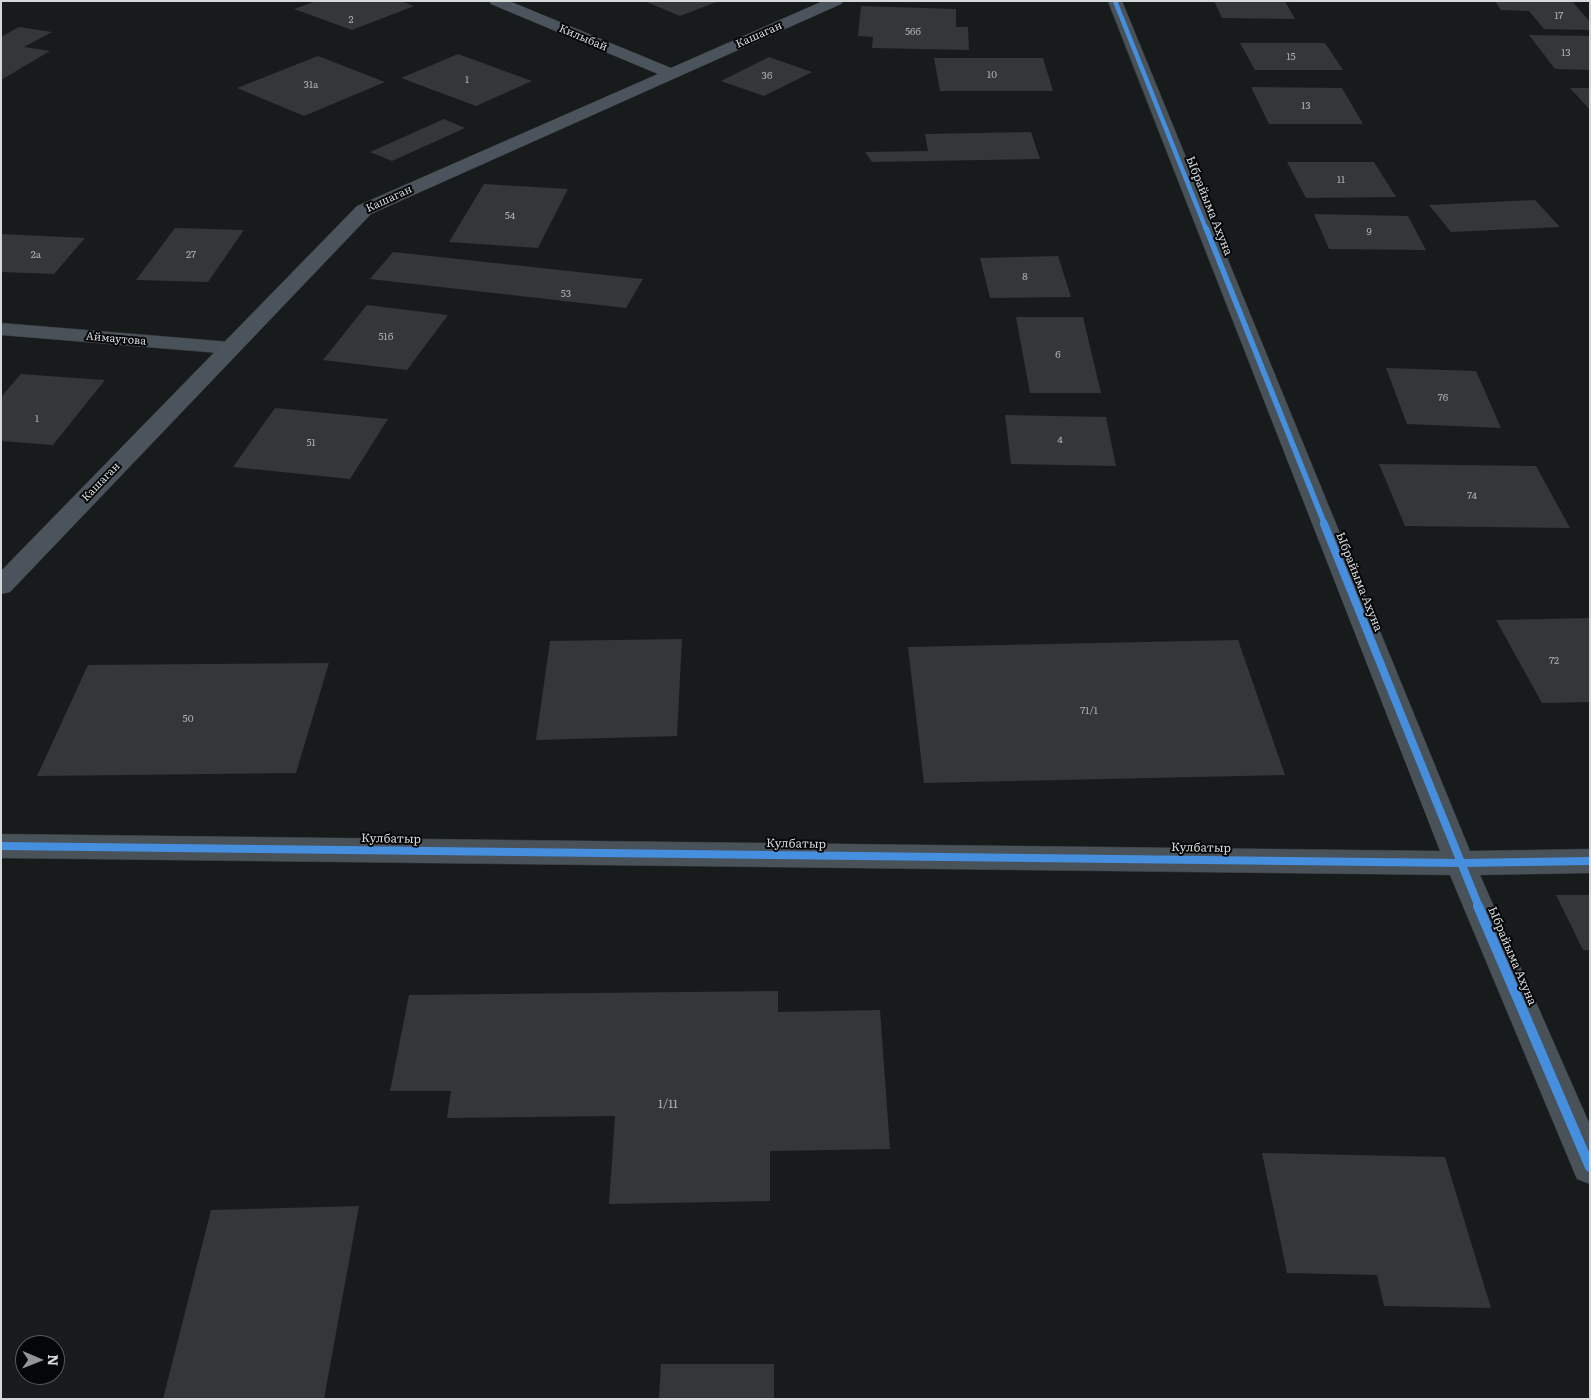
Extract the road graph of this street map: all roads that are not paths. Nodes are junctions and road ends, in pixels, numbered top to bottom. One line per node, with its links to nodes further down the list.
1 (496, 1): 4 (street, Килыбай)
2 (836, 1): 4 (street, Кашаган)
3 (1115, 1): 10 (street, Ыбрайыма Ахуна)
4 (671, 74): 6 (street, Кашаган)
5 (1, 329): 6 (street, Аймаутова)
6 (231, 348): 7 (street, Кашаган)
7 (1, 586)
8 (1, 846): 10 (street, Кулбатыр)
9 (1590, 861): 10 (street, Кулбатыр)
10 (1460, 863): 11 (street, Ыбрайыма Ахуна)
11 (1590, 1167)

